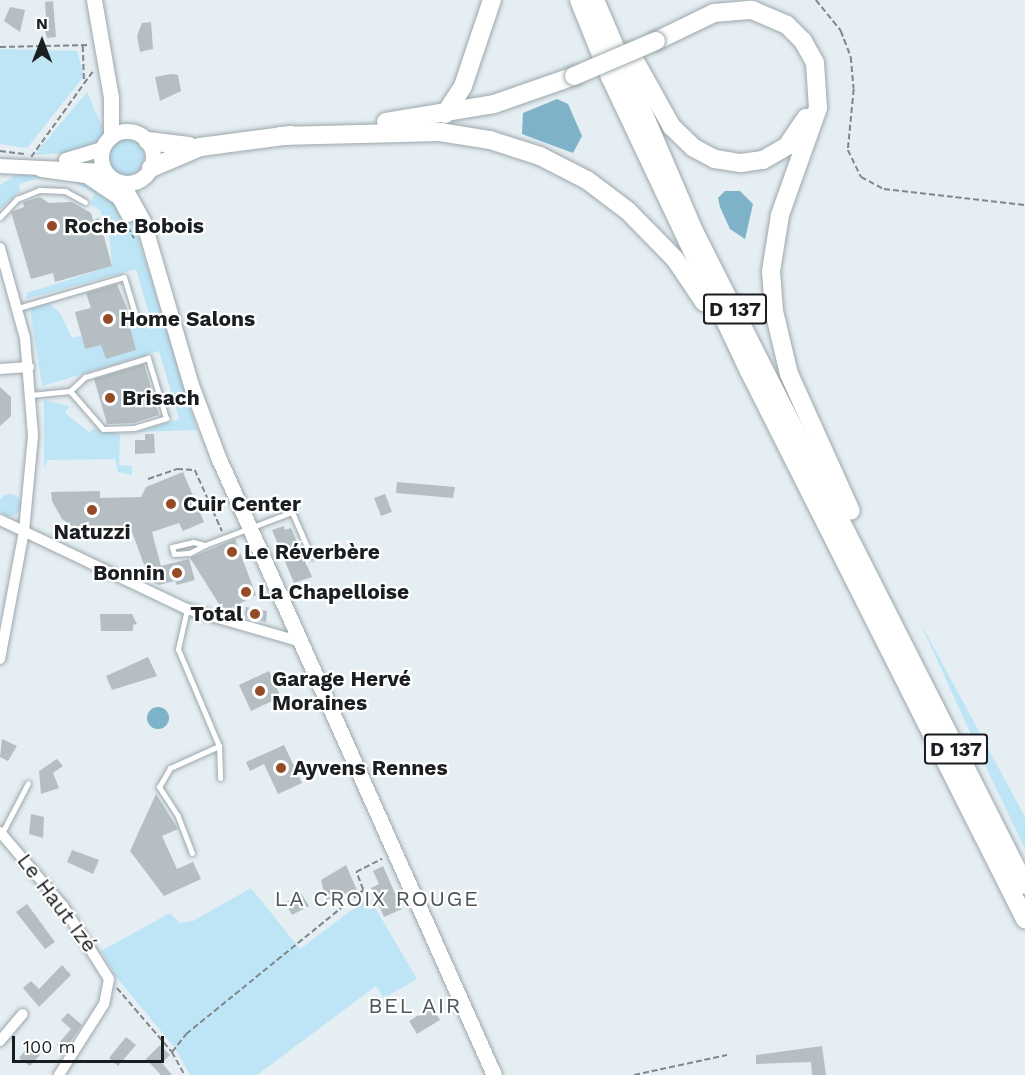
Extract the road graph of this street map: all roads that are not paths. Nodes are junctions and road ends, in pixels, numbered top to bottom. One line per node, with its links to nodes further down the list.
1 (94, 0): 10 (main road)
2 (102, 0): 9 (main road)
3 (492, 0): 8 (highway)
4 (579, 0): 29 (highway, D 137)
5 (595, 0): 38 (highway, D 137)
6 (607, 0): 7 (highway)
7 (656, 41): 8 (highway, bridge); 38 (highway)
8 (445, 114): 11 (highway)
9 (131, 131): 10 (main road); 12 (main road)
10 (111, 136): 14 (main road)
11 (280, 136): 13 (highway); 29 (highway)
12 (148, 141): 13 (highway); 19 (main road)
13 (200, 147): 19 (highway)
14 (101, 149): 16 (street); 18 (main road)
15 (0, 157): 16 (street)
16 (36, 165): 17 (street); 18 (street); 23 (main road)
17 (0, 166)
18 (104, 171): 20 (main road)
19 (148, 172): 20 (main road); 23 (main road)
20 (122, 183): 23 (main road)
21 (85, 202): 22 (lane)
22 (0, 217)
23 (144, 226): 33 (main road)
24 (0, 248): 25 (street)
25 (18, 308): 26 (lane); 27 (street)
26 (137, 320)
27 (29, 367): 28 (street); 31 (street)
28 (0, 369)
29 (749, 371): 47 (highway, D 137)
30 (70, 391): 30 (lane); 31 (lane)
31 (31, 395): 34 (street)
32 (0, 520): 34 (street)
33 (249, 528): 35 (lane); 36 (lane); 39 (main road)
34 (24, 531): 37 (street); 40 (street)
35 (205, 545): 35 (lane)
36 (312, 556)
37 (187, 609): 39 (street); 41 (lane)
38 (888, 613): 46 (highway, D 137)
39 (297, 641): 51 (main road)
40 (0, 659)
41 (219, 746): 42 (lane); 45 (lane)
42 (220, 778)
43 (28, 783): 44 (lane)
44 (1, 833): 50 (street, Le Haut Izé)
45 (192, 853)
46 (1025, 885)
47 (1025, 919)
48 (23, 1014): 49 (street)
49 (0, 1041)
50 (59, 1075)
51 (494, 1075)

